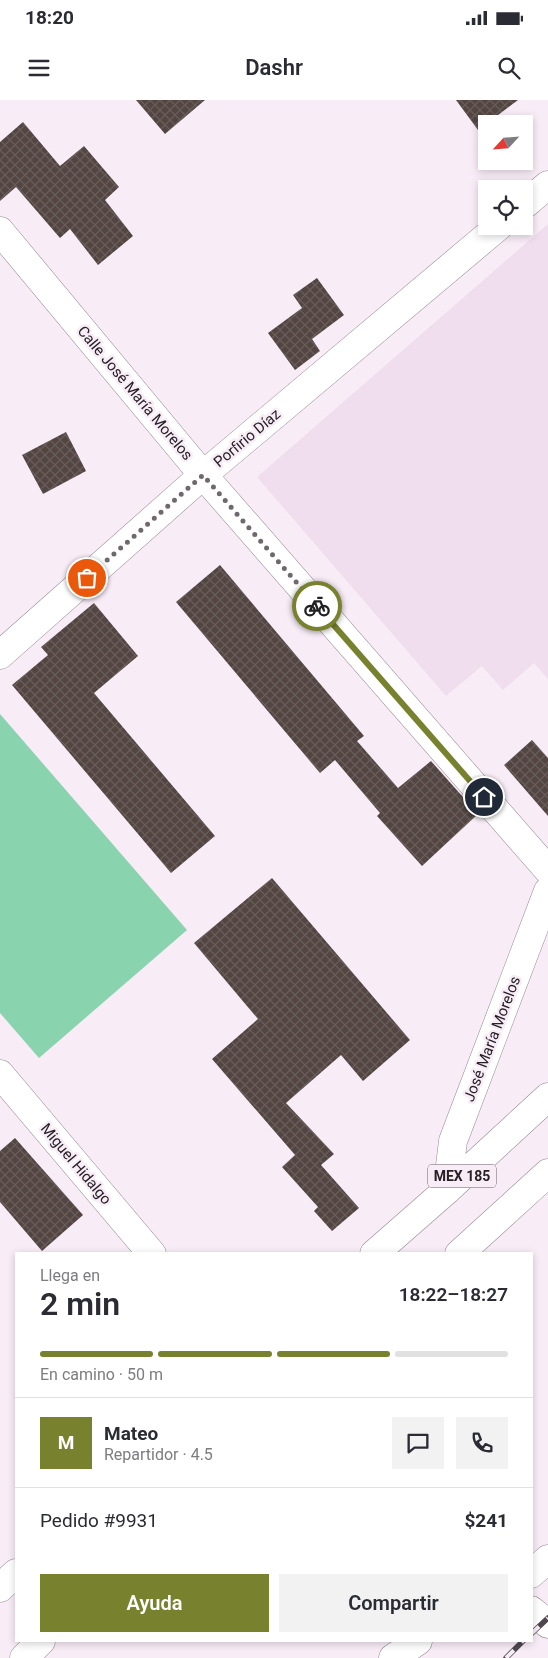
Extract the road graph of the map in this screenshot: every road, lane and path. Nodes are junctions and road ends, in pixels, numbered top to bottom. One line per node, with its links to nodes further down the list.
1 (548, 185): 2 (street)
2 (533, 198)
3 (0, 231): 5 (street, Calle José María Morelos)
4 (488, 235): 5 (street, Porfirio Díaz)
5 (203, 475): 6 (street, Porfirio Díaz); 7 (street, Calle José María Morelos)
6 (0, 655)
7 (548, 870)
8 (548, 891): 12 (street, José María Morelos)
9 (0, 1074): 13 (street, Miguel Hidalgo)
10 (548, 1097): 12 (street, MEX 185)
11 (548, 1173): 15 (street)
12 (447, 1190): 14 (street, MEX 185)
13 (150, 1252)
14 (376, 1252)
15 (461, 1252)
16 (548, 1559): 17 (street)
17 (533, 1572)
18 (15, 1574): 19 (street)
19 (0, 1588)
20 (533, 1612): 21 (street)
21 (548, 1624)
22 (40, 1642): 24 (street)
23 (417, 1642): 25 (street)
24 (24, 1658)
25 (393, 1658)

